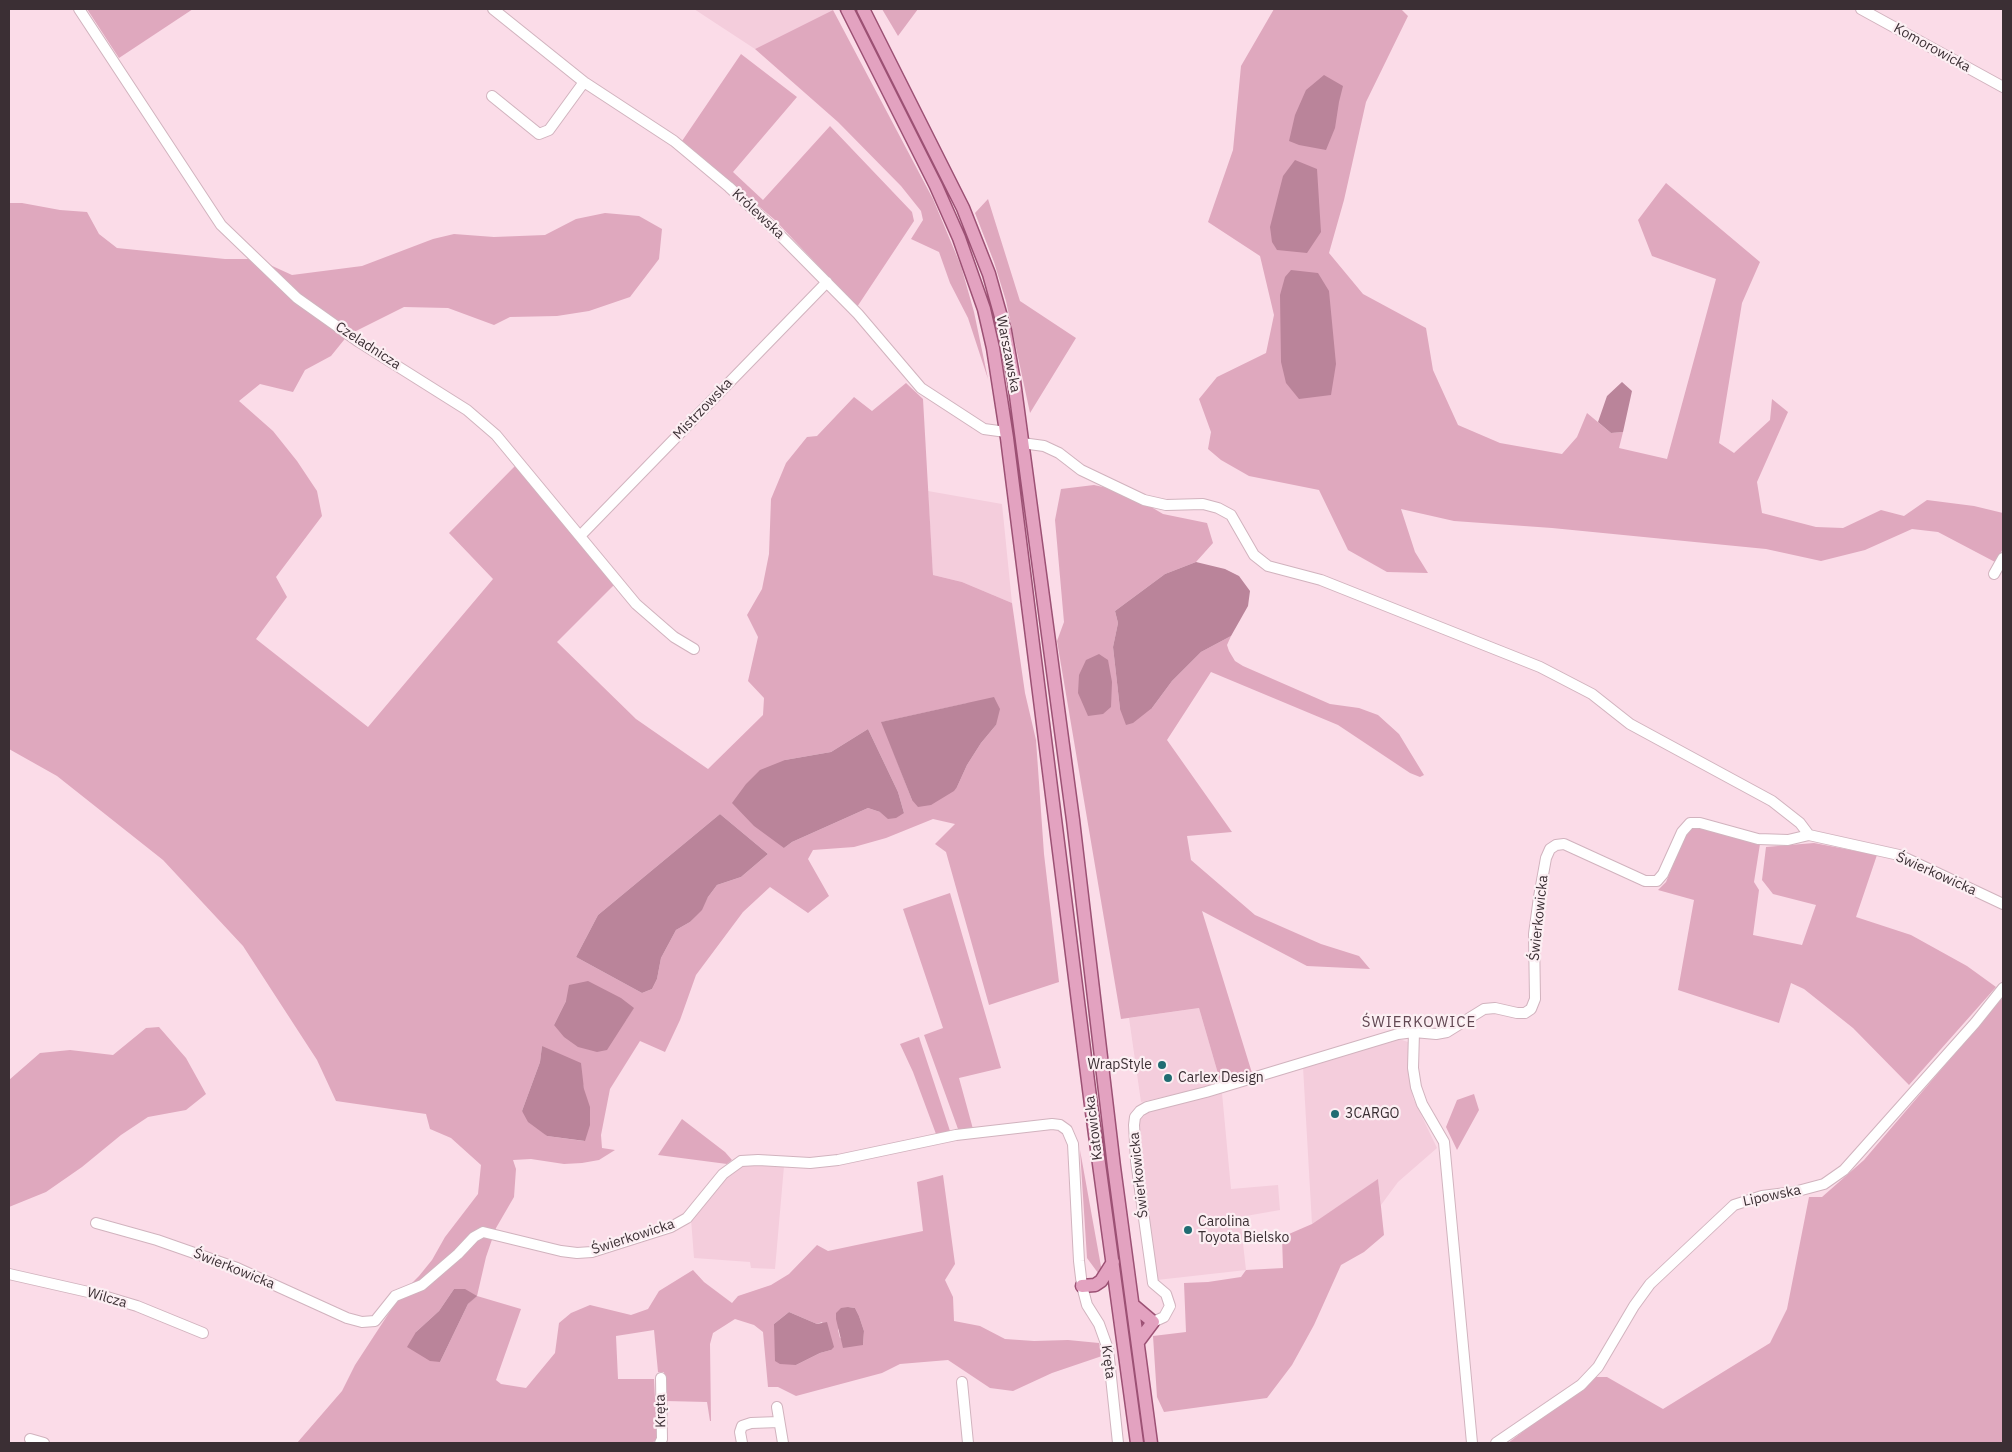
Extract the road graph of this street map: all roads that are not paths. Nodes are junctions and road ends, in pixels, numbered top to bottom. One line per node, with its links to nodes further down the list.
1 (79, 9): 12 (street, Czeladnicza)
2 (493, 9): 6 (street, Królewska)
3 (846, 9): 10 (main road, Warszawska)
4 (863, 9): 11 (main road, Warszawska)
5 (1861, 9): 7 (street, Komorowicka)
6 (584, 82): 8 (street); 9 (street, Królewska)
7 (2003, 87)
8 (492, 96)
9 (827, 282): 10 (street, Królewska); 12 (street, Mistrzowska)
10 (1006, 432): 17 (main road, Warszawska)
11 (1022, 443): 16 (main road, Warszawska); 18 (street)
12 (580, 536): 15 (street, Czeladnicza)
13 (2003, 558): 14 (street)
14 (1994, 574)
15 (694, 649)
16 (1059, 719): 26 (main road, Katowicka)
17 (1045, 732): 23 (main road, Katowicka)
18 (1809, 835): 19 (street, Świerkowicka); 21 (street, Świerkowicka)
19 (2003, 904)
20 (2003, 988): 44 (street, Lipowska)
21 (1414, 1032): 27 (street, Świerkowicka); 43 (street)
22 (96, 1223): 25 (street, Świerkowicka)
23 (1113, 1262): 25 (main road); 41 (main road, Katowicka)
24 (9, 1274): 28 (street, Wilcza)
25 (1082, 1286): 40 (street, Kręta)
26 (1133, 1305): 27 (main road); 29 (main road, Katowicka)
27 (1152, 1322): 29 (main road)
28 (203, 1333)
29 (1138, 1342): 42 (main road, Katowicka)
30 (661, 1378): 36 (street, Kręta)
31 (962, 1382): 39 (street)
32 (777, 1406): 33 (street)
33 (779, 1422): 37 (street); 38 (street)
34 (30, 1439): 35 (street)
35 (44, 1443)
36 (660, 1443)
37 (742, 1443)
38 (783, 1443)
39 (968, 1443)
40 (1118, 1443)
41 (1137, 1443)
42 (1151, 1443)
43 (1472, 1443)
44 (1496, 1443)

